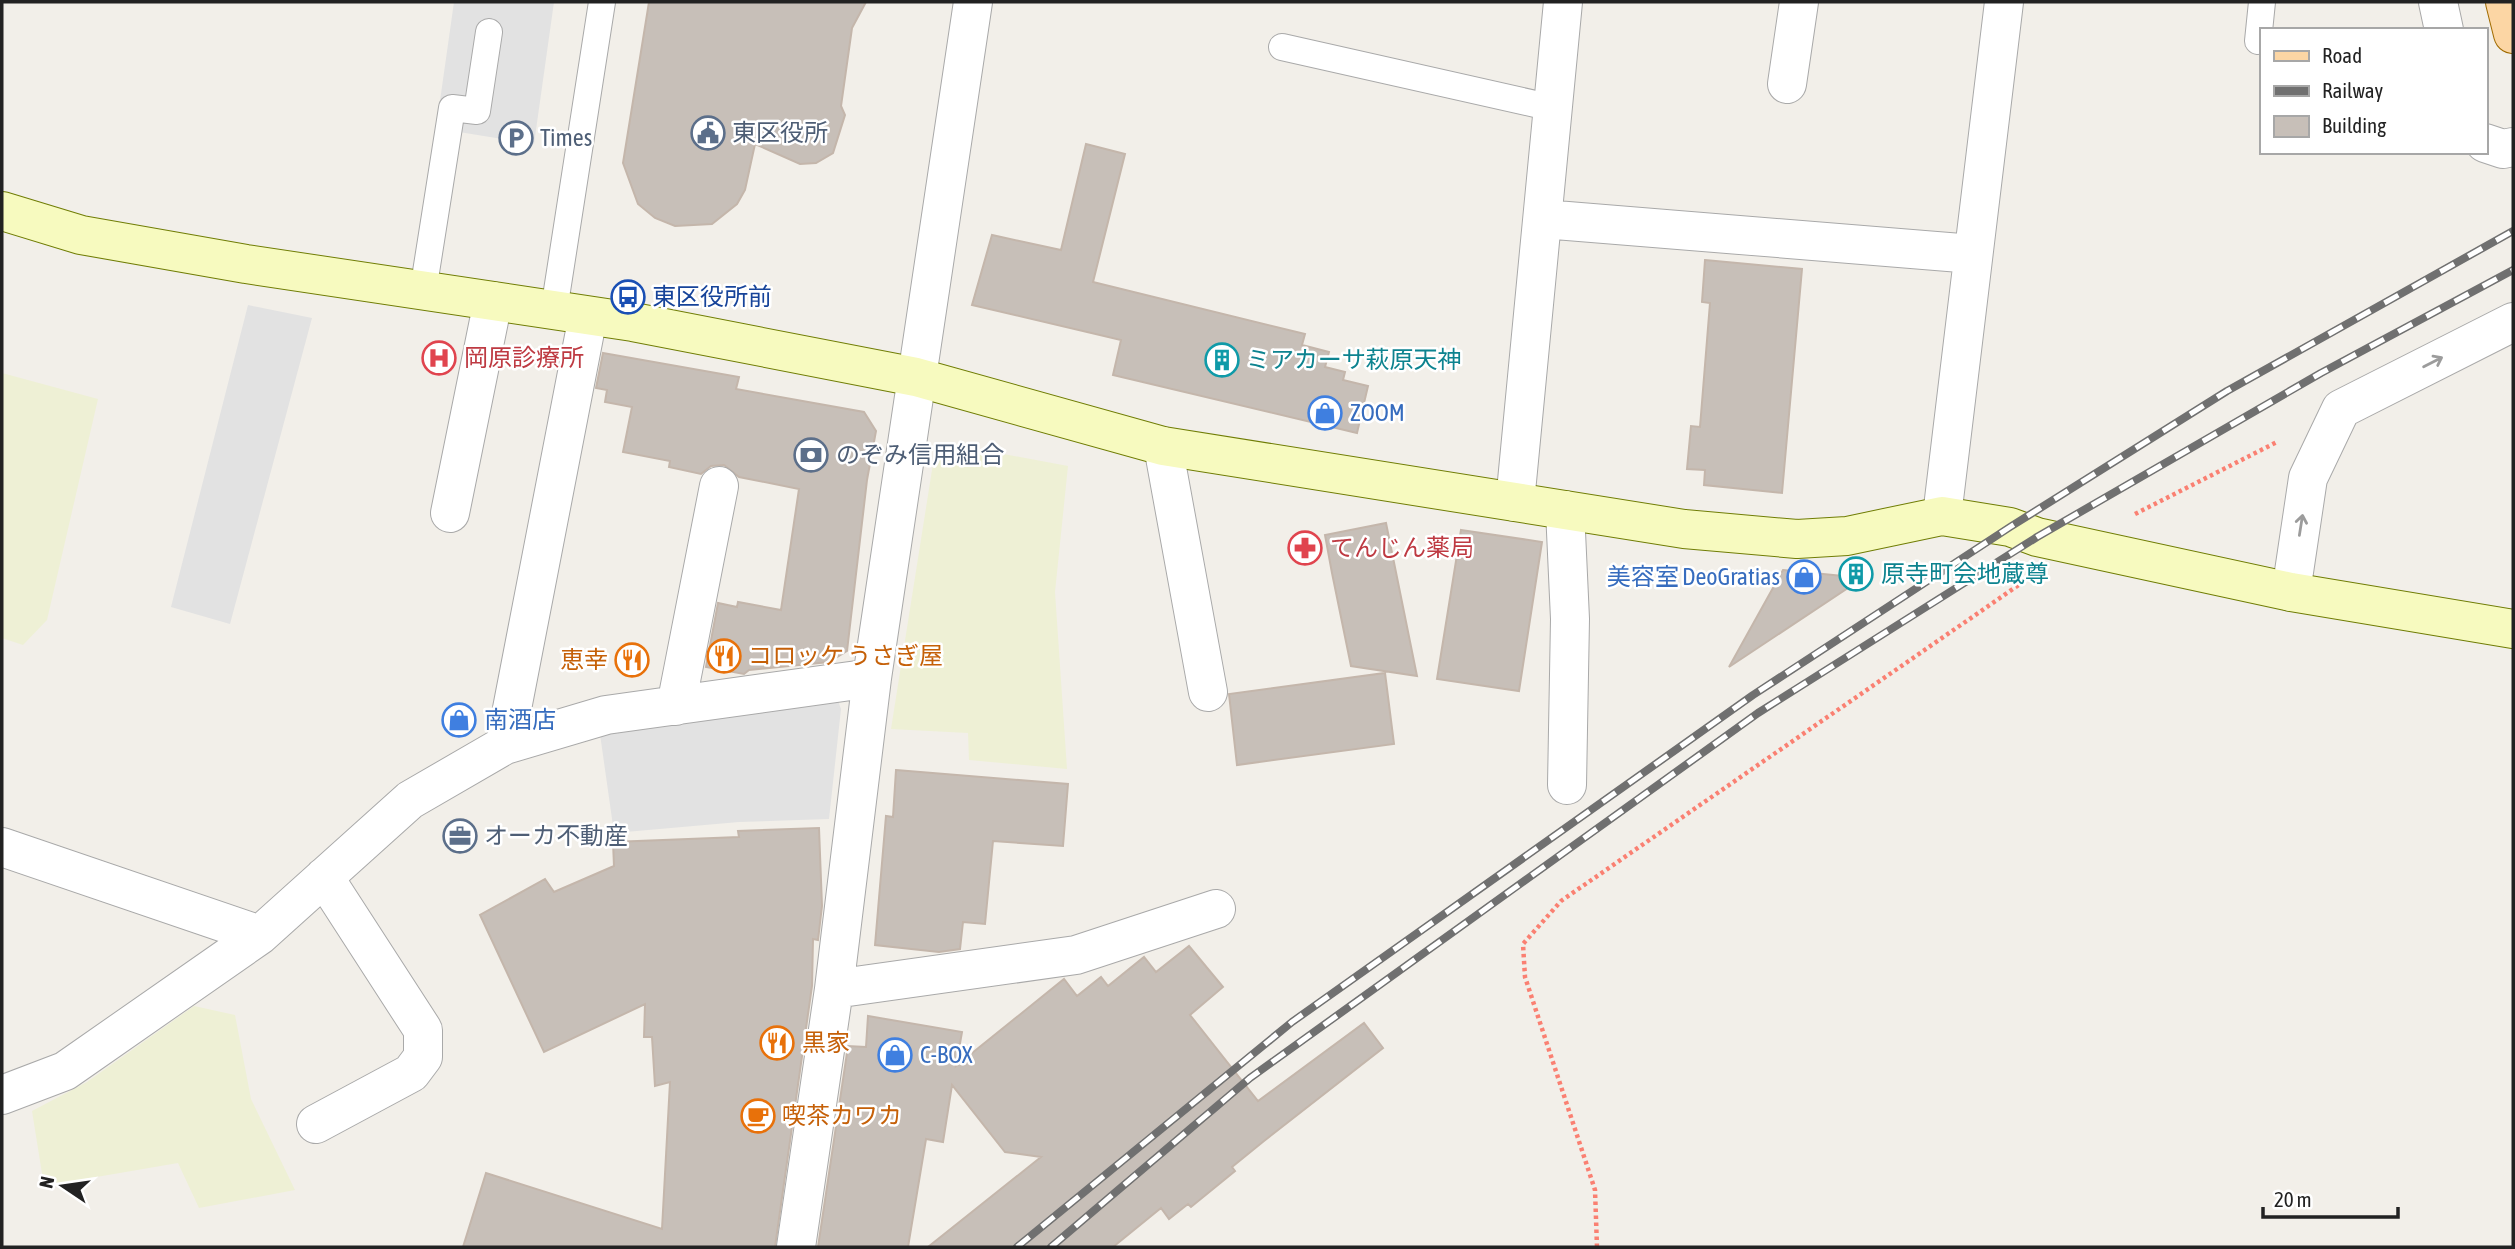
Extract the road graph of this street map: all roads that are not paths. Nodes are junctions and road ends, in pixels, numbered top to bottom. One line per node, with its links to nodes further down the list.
1 (601, 2): 23 (lane)
2 (973, 2): 25 (street)
3 (1563, 2): 15 (street)
4 (1799, 2): 14 (street)
5 (2004, 2): 20 (street)
6 (2262, 2): 12 (lane)
7 (2438, 2): 9 (street)
8 (2505, 2): 11 (main road)
9 (2444, 28)
10 (489, 32): 21 (lane)
11 (2513, 34)
12 (2258, 41)
13 (1282, 47): 15 (lane)
14 (1787, 84)
15 (1553, 108): 19 (street)
16 (2487, 144): 17 (street)
17 (2513, 148)
18 (2, 211): 21 (street)
19 (1543, 219): 20 (street); 28 (street)
20 (1973, 254): 31 (street)
21 (422, 291): 22 (street)
22 (493, 301): 23 (street); 30 (street)
23 (571, 313): 25 (street); 37 (street)
24 (2513, 322): 32 (street, one-way to 24)
25 (916, 377): 26 (street); 34 (street)
26 (1163, 446): 28 (street); 35 (street)
27 (719, 486): 36 (street)
28 (1515, 502): 29 (street)
29 (1565, 510): 31 (street); 38 (street)
30 (450, 513)
31 (1941, 516): 32 (street)
32 (2291, 592): 33 (street)
33 (2513, 629)
34 (872, 678): 36 (street); 43 (street)
35 (1208, 692)
36 (676, 706): 37 (street)
37 (505, 745): 40 (street)
38 (1567, 785)
39 (2, 847): 42 (street)
40 (324, 877): 42 (street); 45 (street)
41 (1216, 909): 43 (street)
42 (260, 935): 44 (street)
43 (834, 989): 46 (street)
44 (2, 1094)
45 (316, 1124)
46 (796, 1247)

